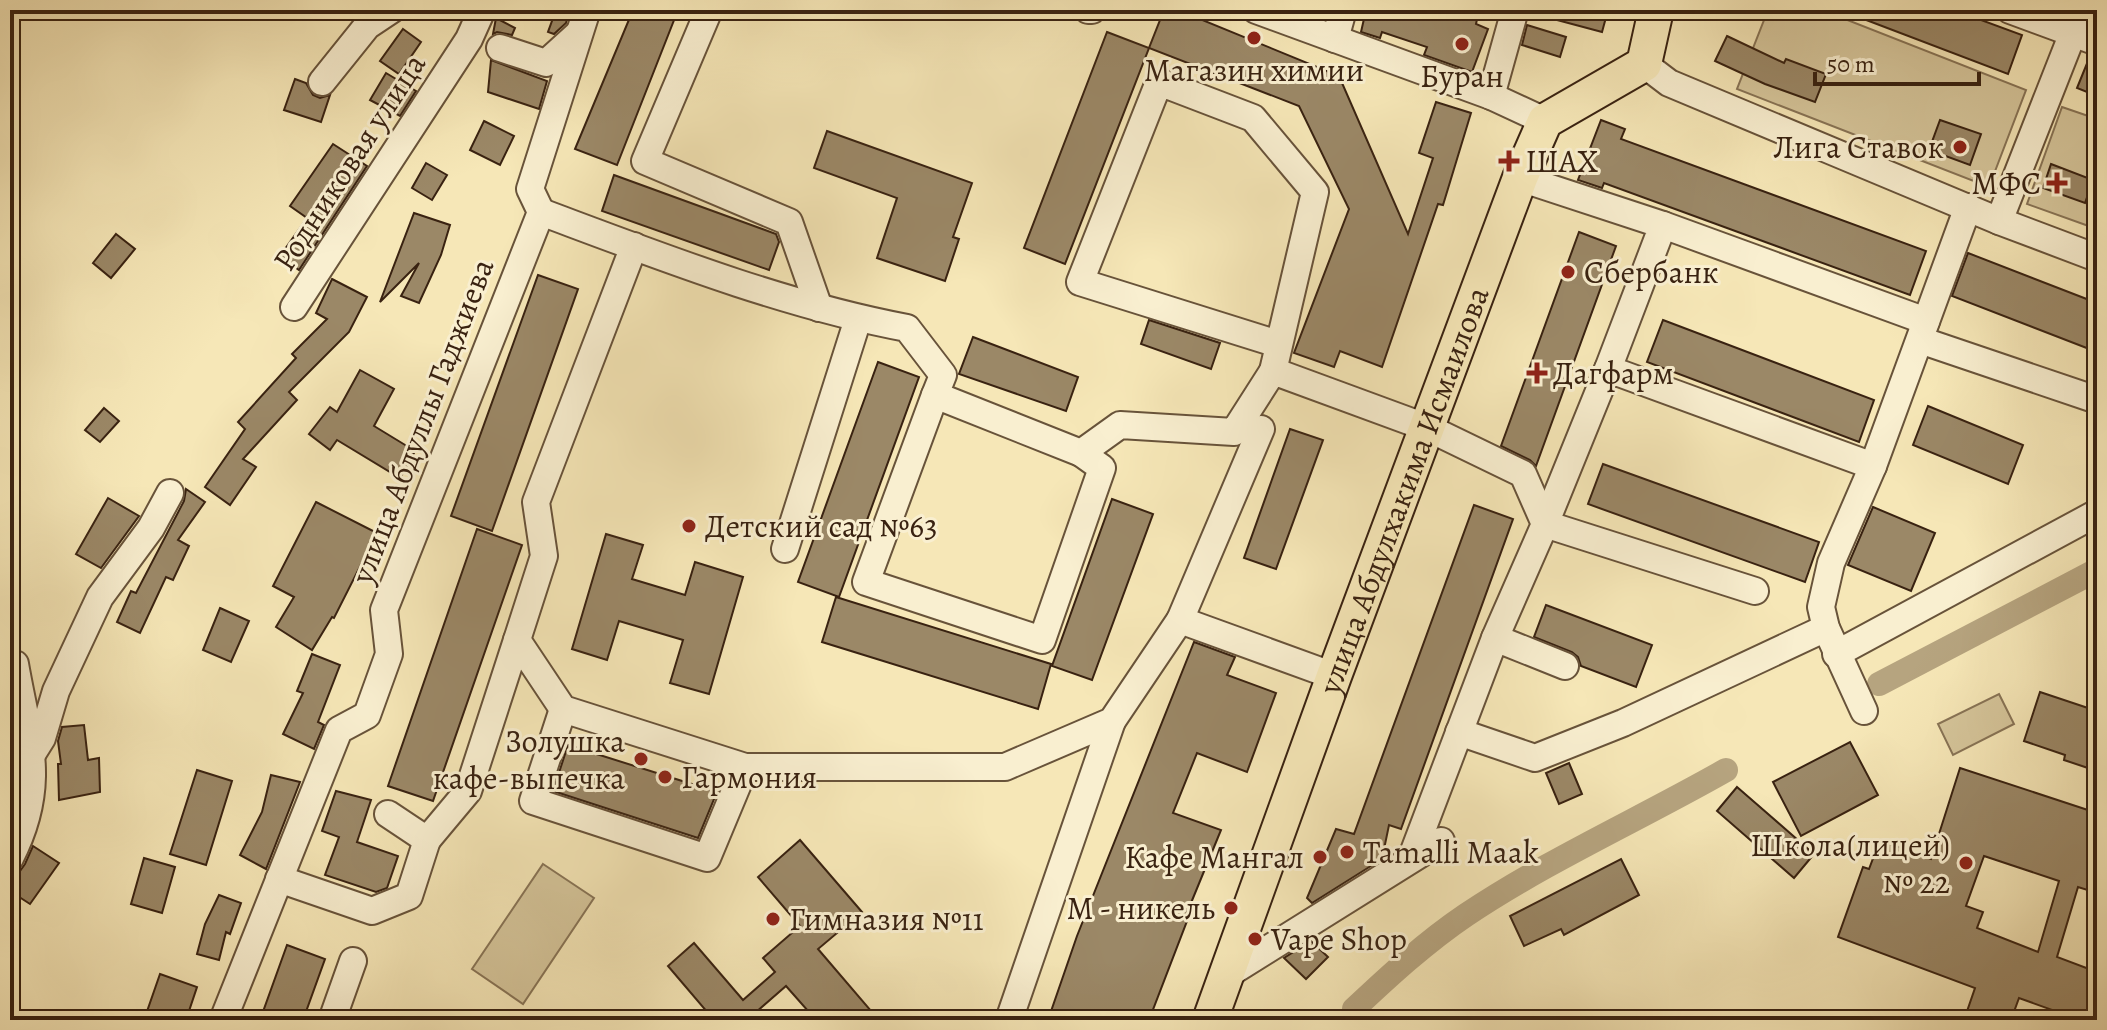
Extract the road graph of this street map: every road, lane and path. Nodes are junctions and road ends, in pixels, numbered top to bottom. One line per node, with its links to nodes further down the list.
1 (391, 10): 14 (street)
2 (482, 10): 24 (street, Родниковая улица)
3 (709, 10): 25 (street)
4 (1256, 10): 11 (street)
5 (1343, 10): 11 (street)
6 (1515, 10): 15 (street)
7 (1656, 10): 13 (main road)
8 (2010, 10): 10 (street)
9 (584, 20): 12 (street); 19 (street)
10 (2084, 29): 20 (street)
11 (1335, 39): 15 (street)
12 (500, 48)
13 (1644, 64): 16 (main road); 18 (street)
14 (322, 82)
15 (1491, 96): 16 (street)
16 (1545, 121): 17 (main road, улица Абдулхакима Исмаилова)
17 (1520, 178): 21 (street); 33 (main road, улица Абдулхакима Исмаилова)
18 (1968, 207): 20 (street); 27 (street)
19 (541, 212): 22 (street); 61 (street, улица Абдуллы Гаджиева)
20 (1999, 221): 23 (street)
21 (1663, 225): 27 (street); 29 (street)
22 (634, 246): 25 (street); 45 (street)
23 (2097, 258)
24 (294, 307)
25 (819, 308): 26 (street)
26 (858, 319): 31 (street); 40 (street)
27 (1923, 330): 32 (street); 36 (street)
28 (1278, 344): 28 (street); 30 (street)
29 (1608, 369): 36 (street); 39 (street)
30 (1273, 371): 33 (street); 35 (street)
31 (935, 395): 35 (street); 35 (street)
32 (2097, 400)
33 (1428, 428): 39 (street); 49 (main road, улица Абдулхакима Исмаилова)
34 (1261, 429): 42 (street)
35 (1081, 453)
36 (1873, 466): 43 (street)
37 (170, 493): 54 (street)
38 (2097, 513): 46 (street)
39 (1545, 524): 41 (street); 44 (street)
40 (785, 549)
41 (1755, 591)
42 (1180, 620): 49 (street); 52 (street)
43 (1826, 628): 46 (street); 53 (street)
44 (1495, 638): 48 (street); 53 (street)
45 (517, 640): 50 (street); 57 (street)
46 (1839, 659): 51 (street)
47 (15, 664): 54 (street)
48 (1565, 666)
49 (1334, 676): 63 (main road, улица Абдулхакима Исмаилова)
50 (563, 709): 55 (street); 55 (street)
51 (1864, 711)
52 (1112, 721): 55 (street); 66 (street)
53 (1459, 732): 60 (street)
54 (32, 754): 59 (street)
55 (745, 767)
56 (388, 814): 57 (street)
57 (427, 840): 61 (street)
58 (1441, 841): 60 (street)
59 (10, 858)
60 (1411, 859): 63 (street)
61 (279, 879): 64 (street, улица Абдуллы Гаджиева)
62 (353, 961): 65 (street)
63 (1225, 976): 67 (main road, улица Абдулхакима Исмаилова)
64 (223, 1020)
65 (332, 1020)
66 (1009, 1020)
67 (1210, 1020)

